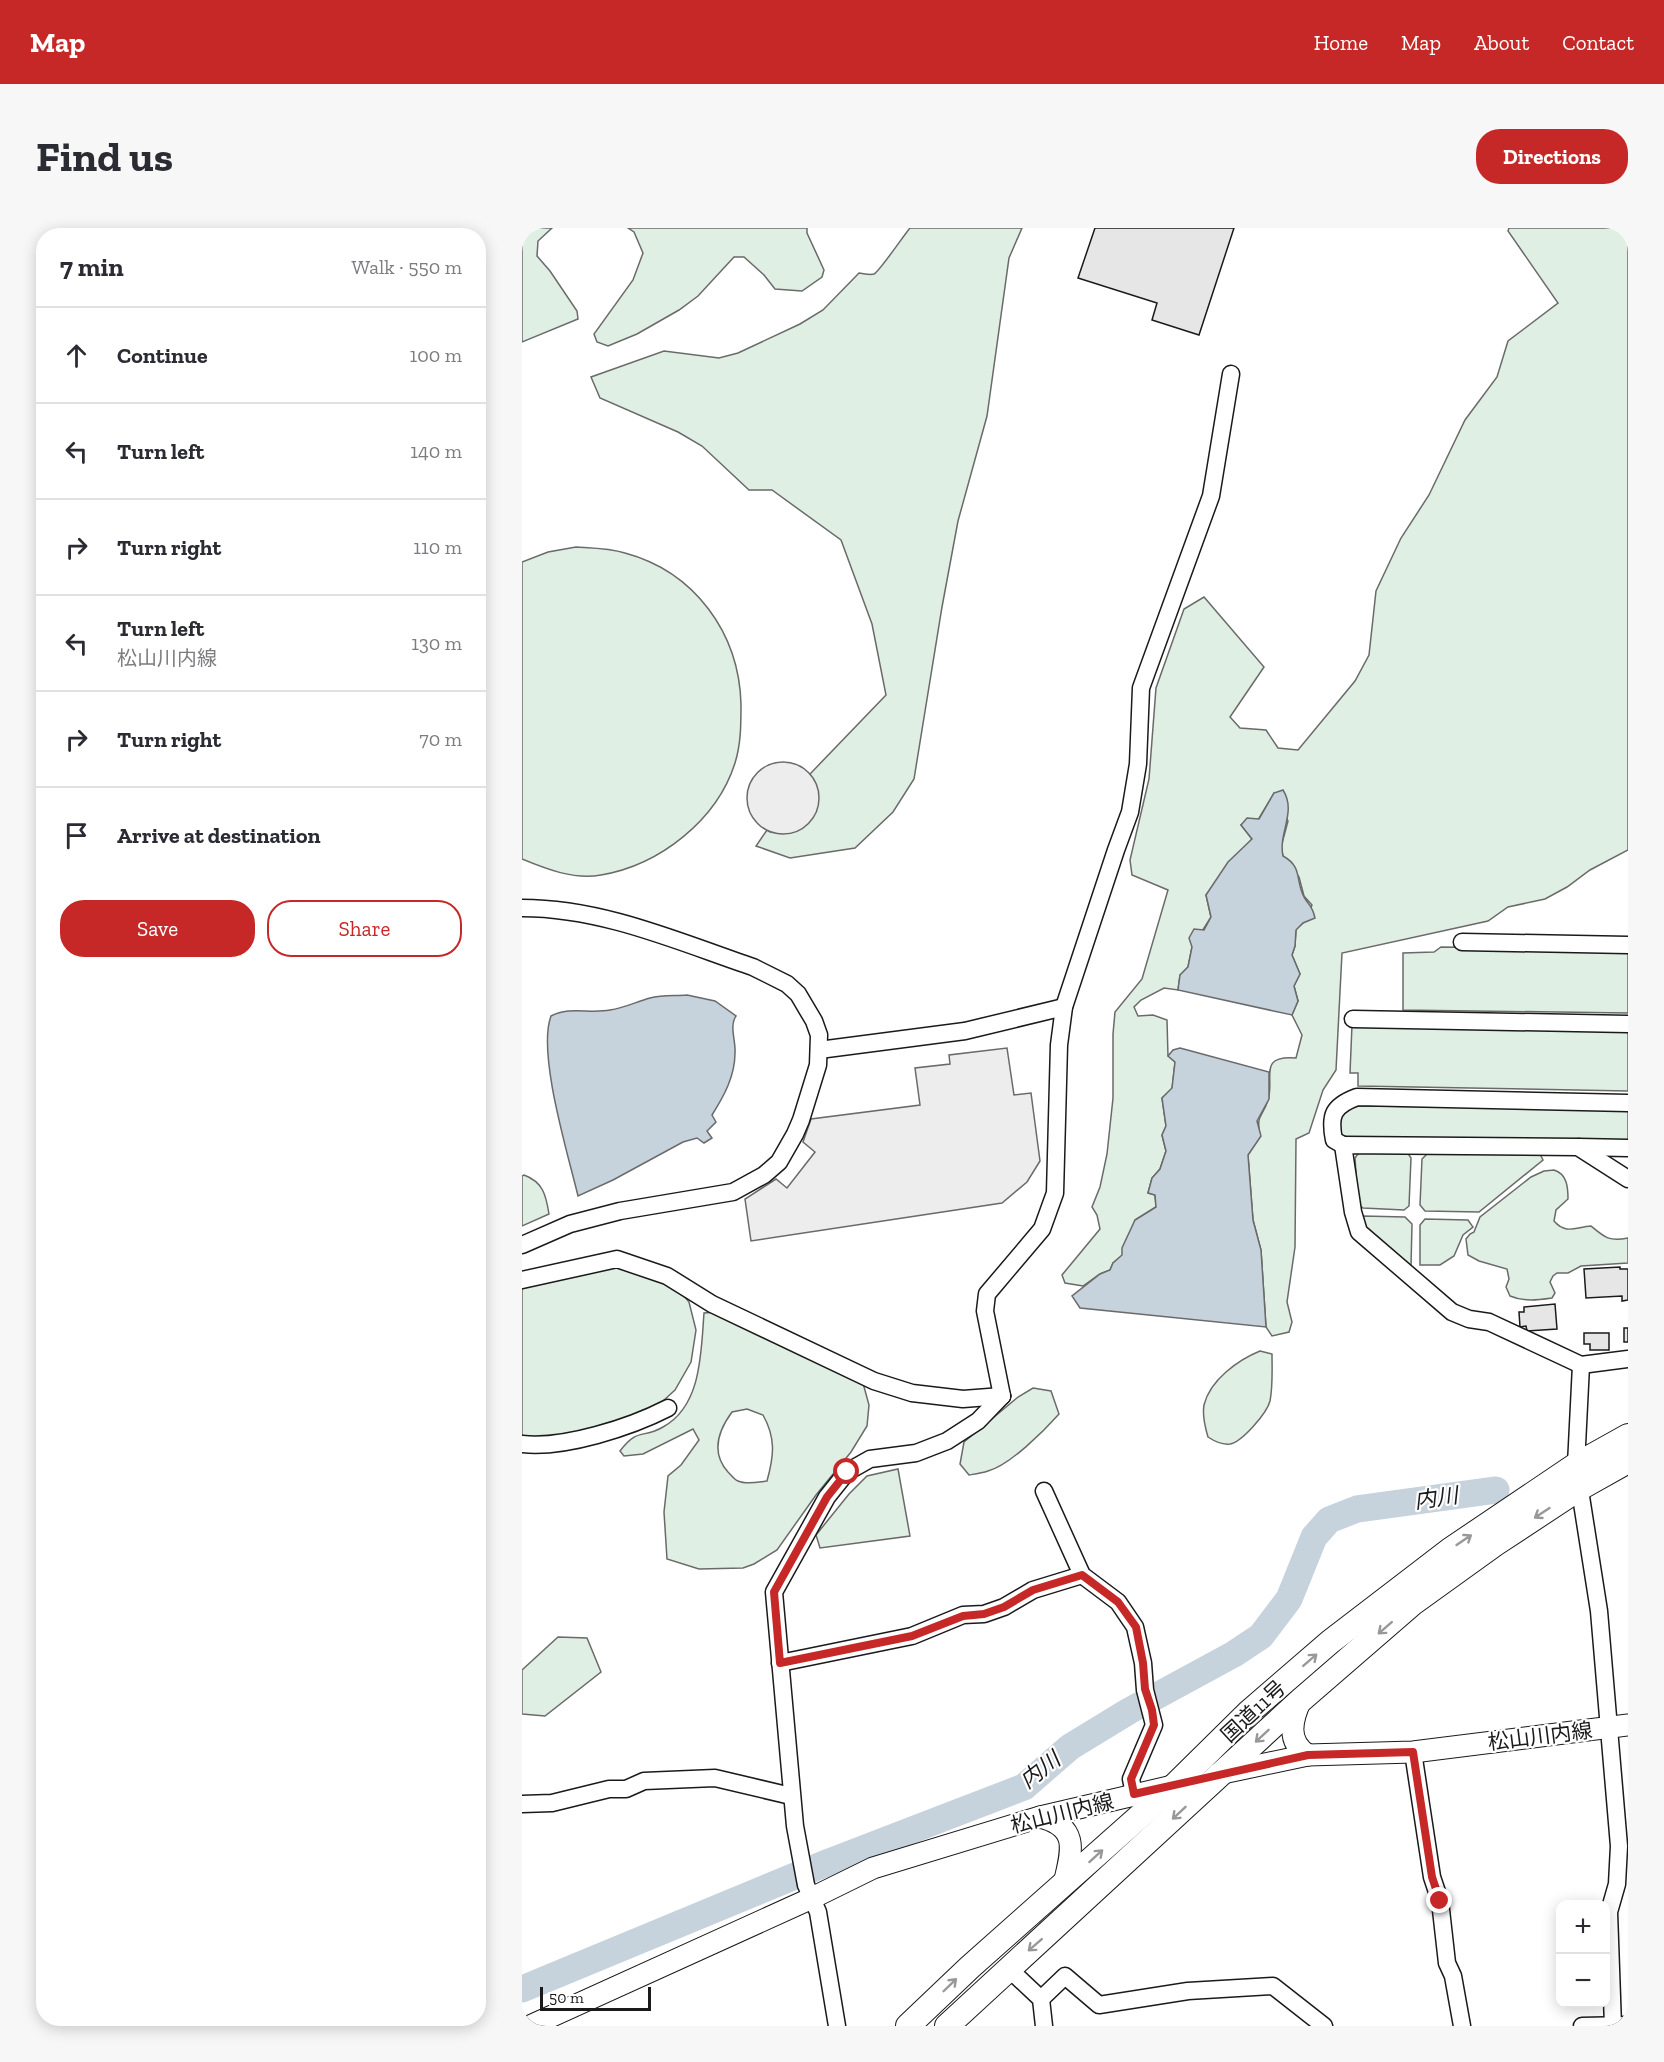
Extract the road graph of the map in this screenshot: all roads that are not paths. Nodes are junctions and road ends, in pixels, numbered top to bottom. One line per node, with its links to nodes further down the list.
1 (1231, 374): 5 (street)
2 (522, 908): 8 (street)
3 (1462, 942): 4 (street)
4 (1628, 945)
5 (1064, 1007): 8 (street); 18 (street)
6 (1353, 1019): 7 (street)
7 (1628, 1024)
8 (819, 1050): 14 (street)
9 (1628, 1103): 10 (street)
10 (1343, 1144): 11 (street); 17 (street)
11 (1578, 1147): 12 (street); 13 (street)
12 (1628, 1148)
13 (1628, 1179)
14 (522, 1245)
15 (522, 1280): 18 (street)
16 (1628, 1359): 17 (street)
17 (1581, 1365): 23 (street)
18 (1002, 1396): 26 (street)
19 (668, 1408): 21 (street)
20 (1628, 1436): 23 (highway, 国道11号)
21 (522, 1444)
22 (1628, 1461): 23 (highway, 国道11号)
23 (1578, 1476): 27 (highway, 国道11号, one-way to 27); 28 (street); 32 (highway, 国道11号, one-way to 23)
24 (1044, 1491): 25 (street)
25 (1082, 1575): 26 (street); 33 (street)
26 (780, 1663): 34 (street)
27 (1302, 1700): 30 (main road); 31 (highway, 国道11号, one-way to 31)
28 (1618, 1726): 29 (main road, 松山川内線); 37 (street)
29 (1413, 1752): 30 (main road, 松山川内線); 49 (street)
30 (1308, 1755): 31 (main road, 松山川内線)
31 (1222, 1773): 32 (main road, 松山川内線); 40 (highway, 国道11号, one-way to 40)
32 (1175, 1785): 33 (main road, 松山川内線); 38 (highway, 国道11号, one-way to 32)
33 (1134, 1794): 36 (main road, 松山川内線)
34 (791, 1796): 35 (street); 39 (street)
35 (522, 1804)
36 (1040, 1817): 38 (main road); 39 (main road, 松山川内線)
37 (1622, 1883): 42 (street)
38 (1064, 1884): 45 (highway, 国道11号, one-way to 38)
39 (809, 1891): 43 (main road, 松山川内線); 44 (street)
40 (1008, 1969): 41 (street); 46 (highway, 国道11号)
41 (1041, 1999): 47 (street); 48 (street)
42 (1618, 2025): 50 (street)
43 (530, 2026)
44 (837, 2026)
45 (908, 2026)
46 (947, 2026)
47 (1044, 2026)
48 (1324, 2026)
49 (1462, 2026)
50 (1582, 2026)

